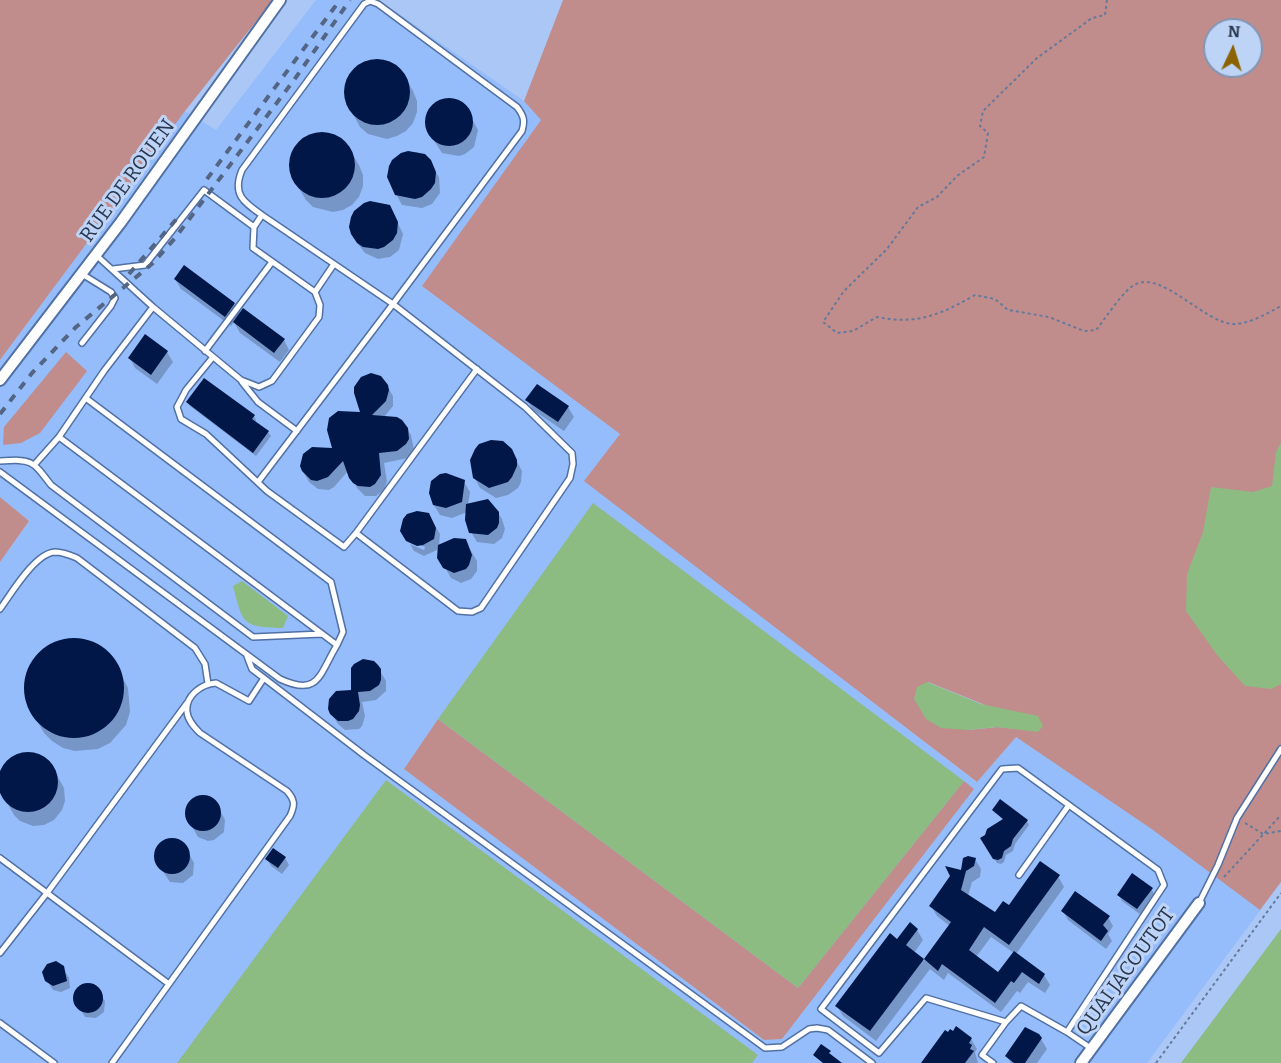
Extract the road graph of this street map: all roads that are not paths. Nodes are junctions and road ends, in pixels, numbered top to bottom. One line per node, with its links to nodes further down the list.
1 (280, 0): 4 (street, RUE DE ROUEN)
2 (262, 215): 3 (lane); 6 (lane); 10 (lane)
3 (254, 226): 5 (lane); 7 (lane)
4 (96, 255): 7 (lane); 8 (street, RUE DE ROUEN)
5 (272, 262): 9 (lane); 13 (lane)
6 (334, 264): 9 (lane); 10 (lane)
7 (113, 269): 11 (lane)
8 (82, 274): 12 (lane); 16 (street, RUE DE ROUEN)
9 (315, 292): 17 (lane)
10 (393, 304): 15 (lane); 19 (lane)
11 (153, 307): 13 (lane); 18 (lane)
12 (82, 343)
13 (206, 351): 14 (lane)
14 (213, 357): 17 (lane); 24 (lane)
15 (477, 369): 25 (lane); 25 (lane)
16 (0, 380)
17 (241, 380): 19 (lane)
18 (87, 399): 20 (lane); 28 (lane)
19 (297, 431): 24 (lane)
20 (58, 437): 22 (lane); 27 (lane)
21 (0, 461): 22 (lane)
22 (35, 464): 27 (lane)
23 (0, 471): 29 (lane)
24 (258, 482): 25 (lane)
25 (356, 533)
26 (0, 609): 31 (lane)
27 (322, 634): 28 (lane)
28 (337, 645): 29 (lane)
29 (247, 654): 30 (lane)
30 (264, 678): 31 (lane); 47 (lane)
31 (208, 684): 32 (lane)
32 (187, 703): 37 (lane); 40 (lane)
33 (1281, 749): 38 (lane)
34 (1069, 805): 36 (lane); 41 (lane); 43 (lane)
35 (0, 858): 37 (lane)
36 (1019, 875)
37 (47, 893): 39 (lane); 40 (lane)
38 (1199, 903): 44 (street, QUAI JACOUTOT)
39 (0, 953)
40 (169, 984): 46 (lane)
41 (1006, 1022): 43 (lane); 48 (lane)
42 (0, 1023): 45 (lane)
43 (1067, 1032): 44 (lane)
44 (1092, 1049): 49 (street, QUAI JACOUTOT)
45 (54, 1063)
46 (112, 1063)
47 (872, 1063)
48 (993, 1063)
49 (1081, 1063)

